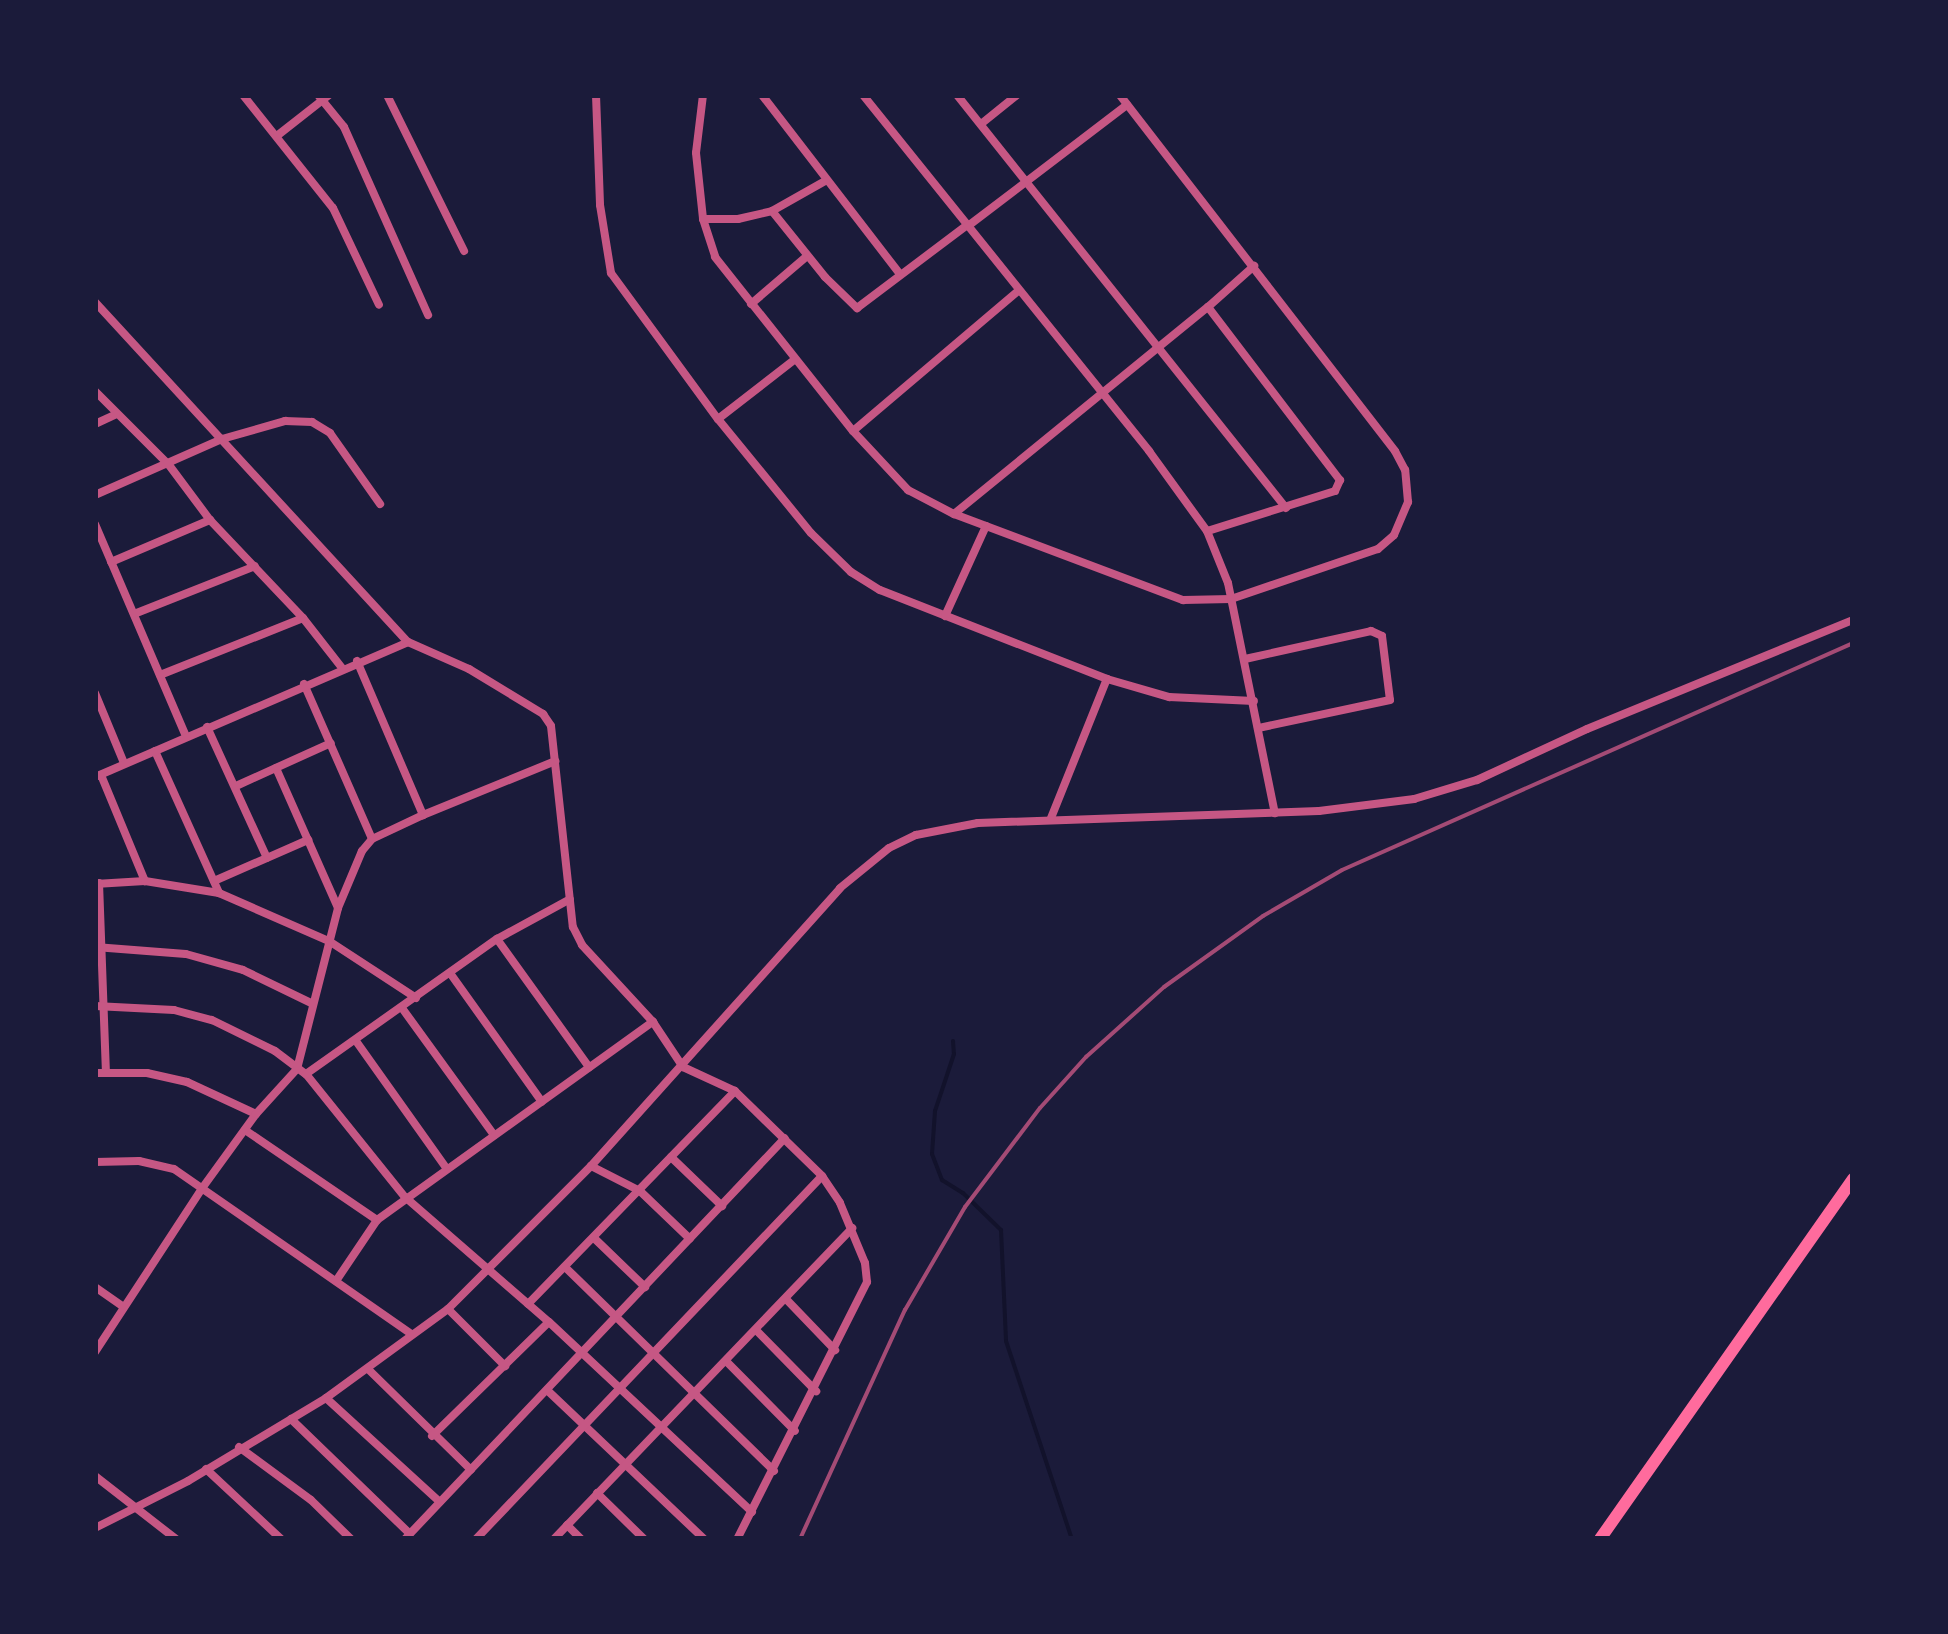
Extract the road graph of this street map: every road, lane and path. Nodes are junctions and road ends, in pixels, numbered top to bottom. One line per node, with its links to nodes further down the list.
1 (243, 95): 13 (street)
2 (387, 95): 19 (street)
3 (596, 95): 34 (street)
4 (703, 95): 17 (street)
5 (762, 95): 15 (street)
6 (862, 95): 18 (street)
7 (956, 95): 12 (street)
8 (1017, 95): 12 (street)
9 (1120, 95): 11 (street)
10 (323, 97): 13 (street); 28 (street)
11 (1127, 105): 14 (street); 21 (street)
12 (981, 124): 14 (street)
13 (278, 136): 26 (street)
14 (1026, 180): 18 (street); 29 (street)
15 (826, 181): 16 (street); 22 (street)
16 (772, 211): 17 (street); 20 (street)
17 (703, 220): 25 (street)
18 (967, 226): 22 (street); 23 (street)
19 (464, 251)
20 (807, 256): 22 (street); 25 (street)
21 (1254, 266): 27 (street); 49 (street)
22 (900, 274)
23 (1018, 291): 32 (street); 36 (street)
24 (95, 302): 37 (street)
25 (750, 304): 30 (street)
26 (380, 305)
27 (1208, 306): 29 (street); 41 (street)
28 (428, 315)
29 (1156, 347): 32 (street); 41 (street)
30 (794, 360): 34 (street); 36 (street)
31 (95, 391): 33 (street)
32 (1103, 396): 42 (street); 46 (street)
33 (116, 414): 35 (street); 38 (street)
34 (718, 419): 51 (street)
35 (95, 424)
36 (852, 431): 42 (street)
37 (222, 439): 38 (street); 40 (street); 54 (street)
38 (169, 466): 39 (street); 43 (street)
39 (95, 496)
40 (380, 504)
41 (1286, 508): 46 (street)
42 (954, 514): 45 (street)
43 (210, 520): 47 (street); 48 (street)
44 (95, 524): 47 (street)
45 (986, 526): 49 (street); 51 (street)
46 (1207, 531): 49 (street)
47 (111, 562): 50 (street)
48 (255, 566): 50 (street); 52 (street)
49 (1231, 598): 55 (street)
50 (134, 614): 58 (street)
51 (945, 616): 59 (street)
52 (302, 618): 57 (street); 58 (street)
53 (1853, 620): 73 (street)
54 (408, 642): 56 (street); 68 (street)
55 (1245, 659): 62 (street); 64 (street)
56 (357, 661): 57 (street); 74 (street)
57 (342, 668): 60 (street)
58 (160, 676): 65 (street)
59 (1107, 679): 62 (street); 75 (street)
60 (304, 684): 63 (street); 66 (street)
61 (96, 700): 69 (street)
62 (1254, 701): 64 (street)
63 (207, 727): 65 (street); 72 (street)
64 (1258, 728): 73 (street)
65 (186, 736): 67 (street)
66 (330, 743): 70 (street); 76 (street)
67 (155, 751): 69 (street); 80 (street)
68 (555, 761): 74 (street); 83 (street)
69 (124, 764): 71 (street)
70 (276, 768): 72 (street); 77 (street)
71 (98, 776): 79 (street)
72 (236, 786): 78 (street)
73 (1276, 812): 75 (street)
74 (423, 815): 76 (street)
75 (1051, 818): 96 (street)
76 (372, 839): 84 (street)
77 (308, 840): 78 (street); 84 (street)
78 (266, 858): 80 (street)
79 (144, 881): 81 (street); 82 (street)
80 (214, 881): 82 (street)
81 (97, 884): 87 (street)
82 (219, 893): 86 (street)
83 (570, 900): 85 (street); 93 (street)
84 (338, 908): 86 (street)
85 (496, 940): 88 (street); 95 (street)
86 (329, 942): 89 (street); 90 (street)
87 (98, 947): 90 (street); 91 (street)
88 (450, 973): 89 (street); 102 (street)
89 (416, 998): 92 (street)
90 (311, 1003): 97 (street)
91 (99, 1006): 97 (street); 98 (street)
92 (402, 1008): 94 (street); 105 (street)
93 (653, 1022): 95 (street); 96 (street)
94 (356, 1041): 100 (street); 110 (street)
95 (589, 1067): 102 (street)
96 (682, 1067): 101 (street); 109 (street)
97 (297, 1069): 100 (street); 103 (street)
98 (106, 1070): 99 (street); 103 (street)
99 (95, 1073)
100 (306, 1074): 115 (street)
101 (735, 1091): 106 (street); 107 (street)
102 (542, 1102): 105 (street)
103 (256, 1114): 104 (street)
104 (245, 1130): 113 (street); 117 (street)
105 (494, 1135): 110 (street)
106 (785, 1138): 111 (street); 116 (street)
107 (671, 1157): 114 (street); 116 (street)
108 (95, 1162): 113 (street)
109 (590, 1166): 114 (street); 122 (street)
110 (446, 1169): 115 (street)
111 (822, 1176): 118 (street); 137 (street)
112 (1853, 1179): 173 (highway)
113 (203, 1187): 123 (street); 128 (street)
114 (640, 1191): 119 (street); 120 (street)
115 (405, 1198): 117 (street); 122 (street)
116 (722, 1206): 120 (street)
117 (377, 1220): 123 (street)
118 (852, 1228): 126 (street); 134 (street)
119 (594, 1238): 121 (street); 125 (street)
120 (690, 1239): 125 (street)
121 (566, 1268): 127 (street); 130 (street)
122 (488, 1272): 127 (street); 129 (street)
123 (336, 1281): 133 (street)
124 (95, 1287): 128 (street)
125 (645, 1287): 130 (street)
126 (786, 1299): 132 (street); 134 (street)
127 (528, 1304): 131 (street)
128 (124, 1306): 135 (street)
129 (448, 1309): 133 (street); 139 (street)
130 (616, 1317): 136 (street); 137 (street)
131 (549, 1322): 136 (street); 139 (street)
132 (756, 1330): 138 (street); 143 (street)
133 (411, 1334): 140 (street)
134 (835, 1350): 143 (street)
135 (95, 1352)
136 (582, 1352): 141 (street); 142 (street)
137 (654, 1354): 141 (street); 144 (street)
138 (726, 1361): 144 (street); 149 (street)
139 (504, 1366): 150 (street)
140 (368, 1369): 145 (street); 150 (street)
141 (619, 1389): 147 (street); 148 (street)
142 (547, 1390): 147 (street); 154 (street)
143 (816, 1391): 149 (street)
144 (694, 1394): 148 (street); 155 (street)
145 (326, 1398): 146 (street); 158 (street)
146 (291, 1419): 151 (street); 163 (street)
147 (585, 1425): 152 (street); 167 (street)
148 (662, 1428): 152 (street); 160 (street)
149 (795, 1431): 155 (street)
150 (432, 1436): 154 (street)
151 (239, 1446): 153 (street); 166 (street)
152 (626, 1464): 157 (street); 171 (street)
153 (206, 1470): 159 (street); 165 (street)
154 (470, 1470): 158 (street)
155 (774, 1471): 160 (street)
156 (95, 1476): 159 (street)
157 (597, 1493): 161 (street); 170 (street)
158 (440, 1502): 163 (street)
159 (133, 1506): 162 (street); 164 (street)
160 (752, 1512): 172 (street)
161 (567, 1525): 168 (street); 169 (street)
162 (95, 1528)
163 (407, 1536)
164 (176, 1539)
165 (281, 1539)
166 (352, 1539)
167 (476, 1539)
168 (554, 1539)
169 (581, 1539)
170 (644, 1539)
171 (704, 1539)
172 (738, 1539)
173 (1600, 1539)

